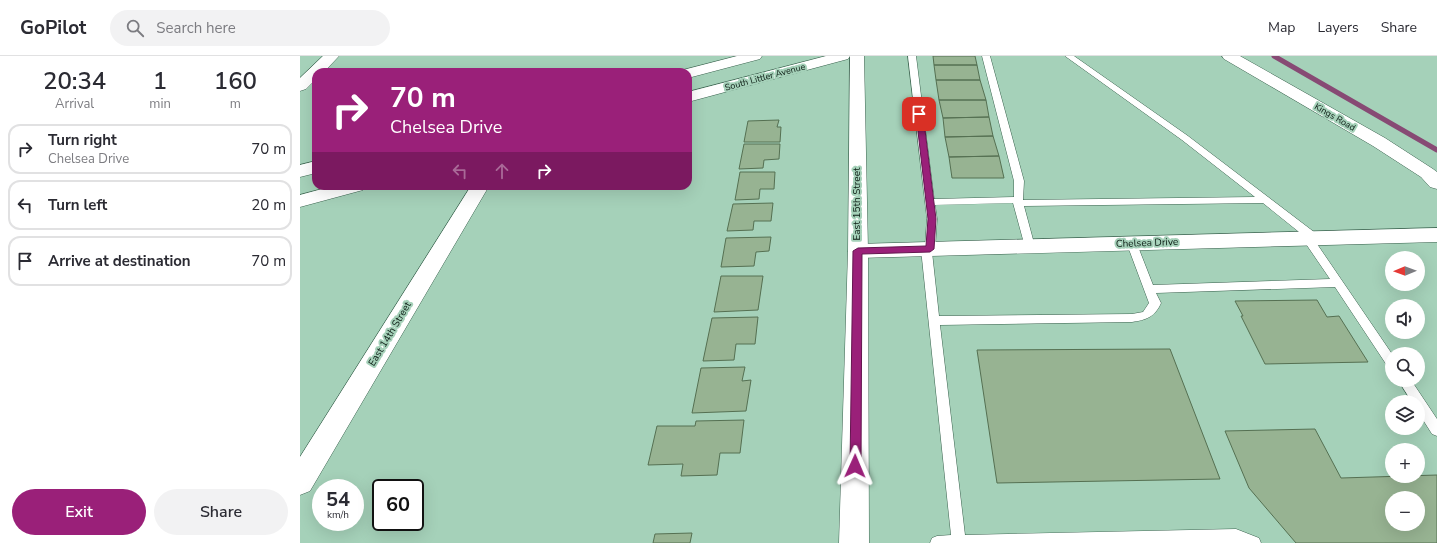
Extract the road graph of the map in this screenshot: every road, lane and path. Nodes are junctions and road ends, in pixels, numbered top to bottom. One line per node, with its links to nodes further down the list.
1 (332, 56): 9 (street)
2 (755, 56): 10 (street)
3 (843, 56): 13 (street, South Littler Avenue)
4 (857, 56): 28 (street, East 15th Street)
5 (912, 56): 21 (lane)
6 (986, 56): 22 (lane)
7 (1069, 56): 19 (lane)
8 (1229, 56): 16 (street, Kings Road)
9 (319, 68)
10 (692, 72)
11 (312, 75): 12 (street)
12 (300, 86)
13 (692, 96)
14 (312, 168): 15 (street)
15 (300, 171)
16 (1437, 183)
17 (341, 190): 20 (street)
18 (478, 190): 35 (street, East 14th Street)
19 (1265, 200): 22 (lane); 24 (lane)
20 (300, 201)
21 (930, 202): 22 (lane); 27 (lane)
22 (1018, 202): 26 (lane)
23 (1437, 235): 24 (street, Chelsea Drive)
24 (1311, 238): 25 (street, Chelsea Drive); 29 (lane)
25 (1132, 244): 26 (street, Chelsea Drive); 30 (lane)
26 (1030, 247): 27 (street, Chelsea Drive)
27 (928, 249): 28 (street, Chelsea Drive); 31 (lane)
28 (858, 251): 36 (street, East 15th Street)
29 (1338, 282): 30 (lane); 32 (lane)
30 (1149, 289): 31 (lane)
31 (934, 321): 38 (lane)
32 (1385, 352)
33 (1409, 387): 34 (lane)
34 (1437, 430)
35 (300, 482)
36 (854, 543)
37 (936, 543): 38 (lane)
38 (959, 543): 39 (lane)
39 (1254, 543)

